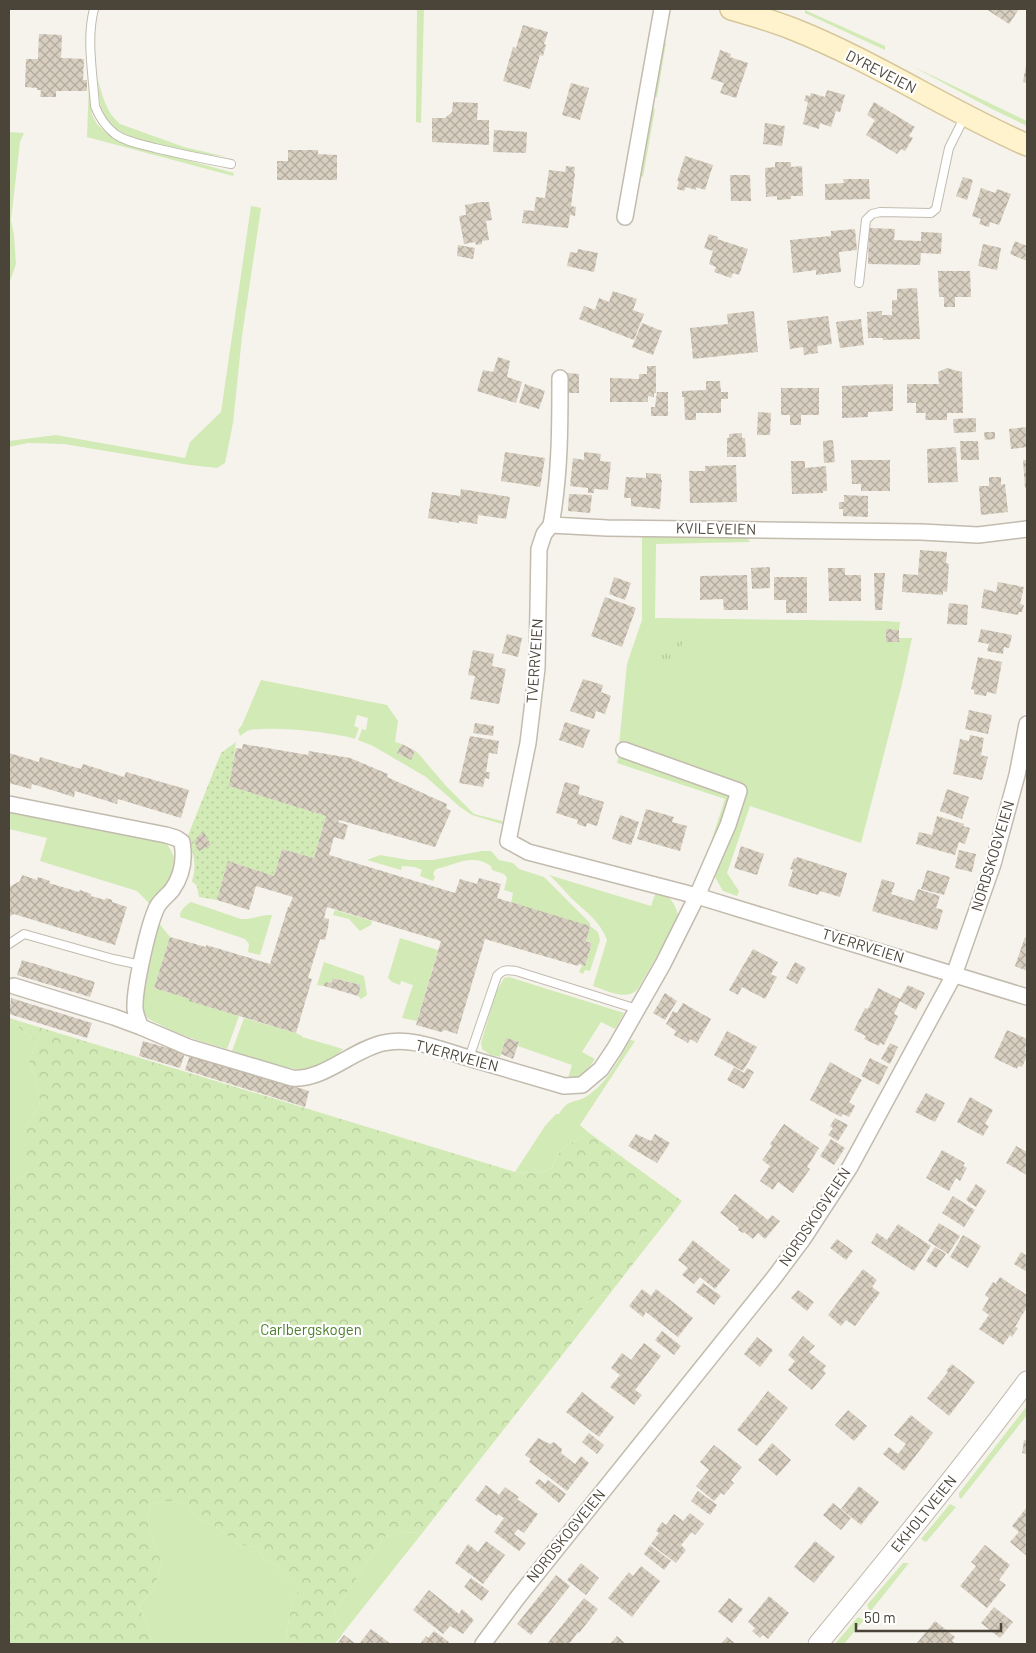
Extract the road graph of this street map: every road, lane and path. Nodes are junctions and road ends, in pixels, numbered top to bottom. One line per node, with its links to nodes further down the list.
1 (94, 9): 6 (lane)
2 (662, 9): 7 (street)
3 (731, 9): 4 (main road, DYREVEIEN)
4 (965, 116): 5 (main road, DYREVEIEN); 8 (lane)
5 (1027, 145)
6 (231, 164)
7 (625, 217)
8 (859, 284)
9 (560, 378): 10 (street)
10 (551, 525): 11 (street, KVILEVEIEN); 15 (street, TVERRVEIEN)
11 (1027, 529)
12 (1027, 724): 18 (street, NORDSKOGVEIEN)
13 (624, 750): 15 (street, TVERRVEIEN)
14 (9, 804): 17 (street)
15 (697, 896): 18 (street, TVERRVEIEN); 21 (street, TVERRVEIEN)
16 (9, 944): 17 (lane)
17 (141, 965): 22 (street)
18 (954, 974): 20 (street, TVERRVEIEN); 25 (street, NORDSKOGVEIEN)
19 (11, 983): 22 (street, TVERRVEIEN)
20 (1027, 997)
21 (636, 1009): 23 (street, TVERRVEIEN); 23 (lane)
22 (141, 1027): 23 (street, TVERRVEIEN)
23 (469, 1058)
24 (1027, 1381): 26 (street, EKHOLTVEIEN)
25 (482, 1644)
26 (818, 1644)

